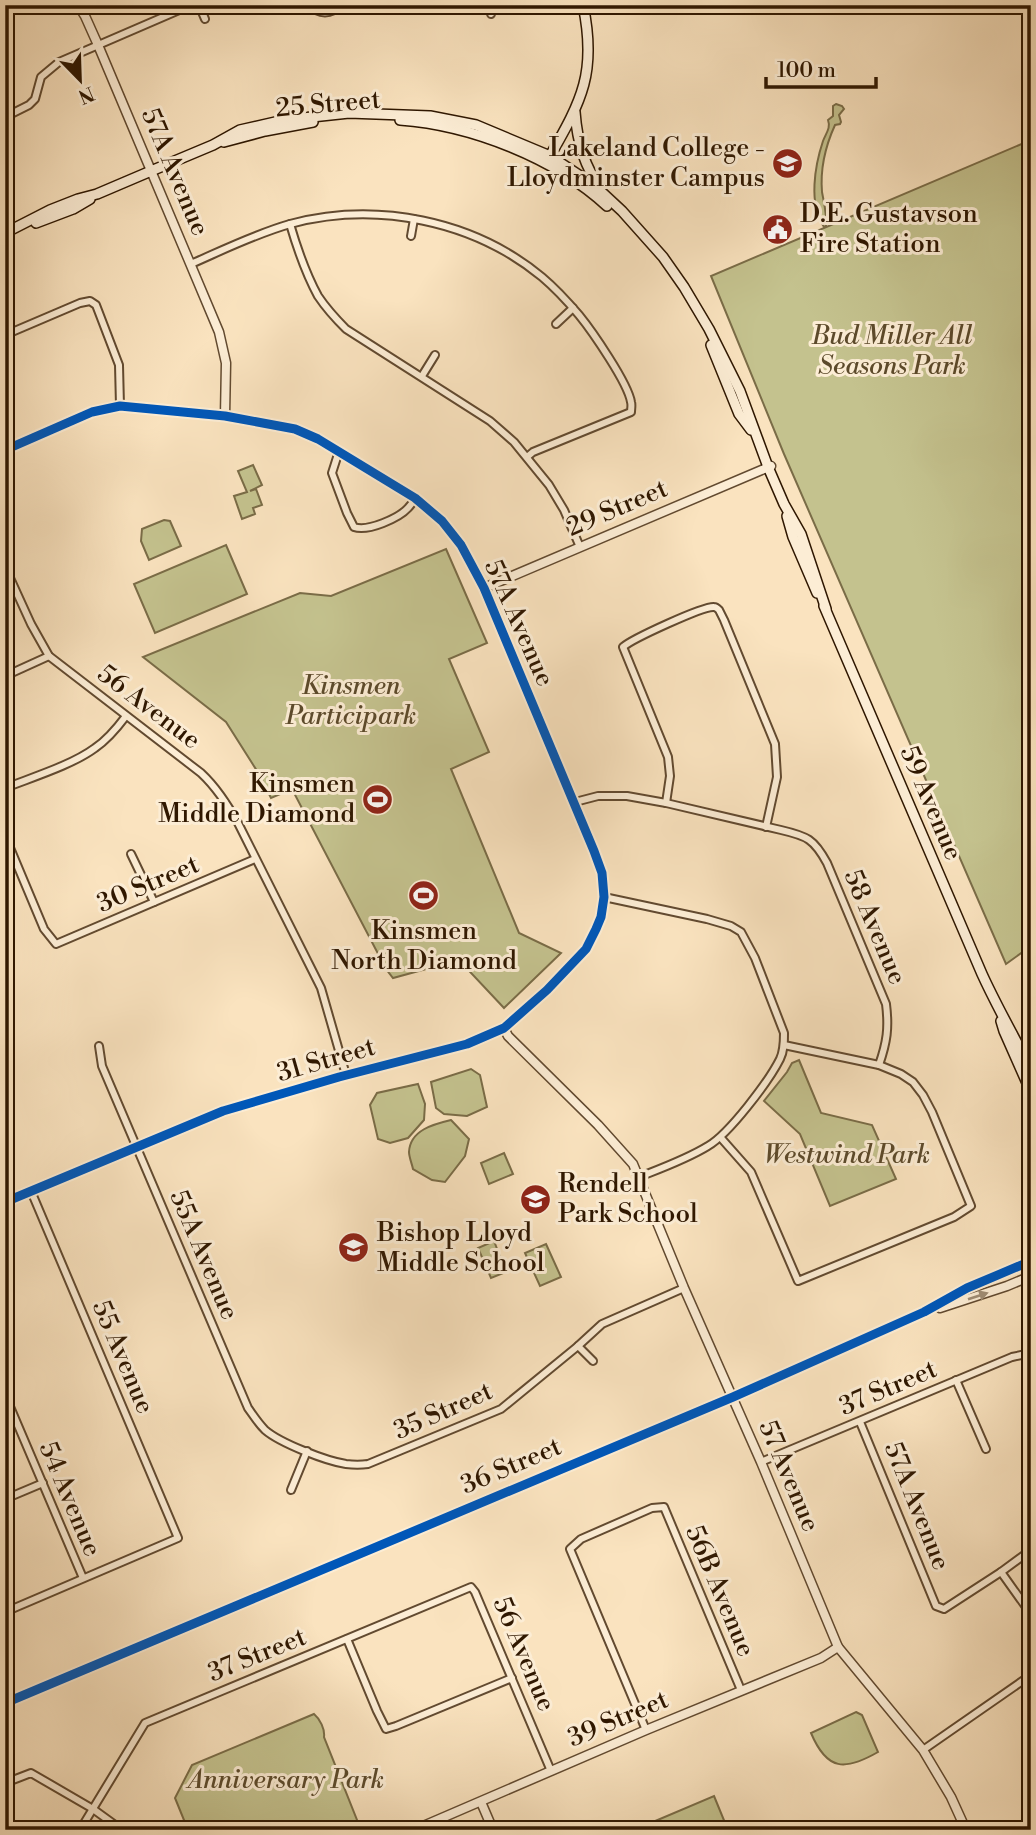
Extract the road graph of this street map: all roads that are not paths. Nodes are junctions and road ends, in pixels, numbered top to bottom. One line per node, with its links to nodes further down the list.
1 (78, 5): 12 (street, 57A Avenue)
2 (191, 5): 12 (street)
3 (199, 5): 11 (street)
4 (311, 5): 5 (street)
5 (339, 5)
6 (385, 5): 9 (street)
7 (489, 5): 10 (street)
8 (583, 5): 13 (main road)
9 (424, 7)
10 (491, 14)
11 (205, 19)
12 (98, 45): 14 (street); 17 (street, 57A Avenue)
13 (575, 112): 16 (main road); 18 (main road)
14 (5, 117)
15 (212, 145): 16 (main road, 25 Street); 16 (main road, 25 Street); 17 (main road)
16 (548, 159): 18 (main road); 30 (main road)
17 (151, 171): 21 (main road); 23 (street, 57A Avenue)
18 (622, 211): 30 (main road)
19 (414, 219): 20 (street); 22 (street); 24 (street)
20 (290, 224): 23 (street); 28 (street)
21 (5, 234)
22 (411, 236)
23 (191, 264): 31 (street, 57A Avenue)
24 (573, 308): 25 (street); 34 (street)
25 (556, 324)
26 (5, 335): 29 (street)
27 (435, 355): 28 (street)
28 (422, 376): 34 (street)
29 (120, 406): 31 (street); 32 (street)
30 (743, 411): 35 (main road, 59 Avenue)
31 (225, 416): 33 (street, 57A Avenue)
32 (5, 450)
33 (339, 451): 36 (street, 57A Avenue); 36 (street)
34 (527, 457): 37 (street)
35 (769, 466): 37 (street, 29 Street); 52 (main road, 59 Avenue)
36 (415, 498): 39 (street, 57A Avenue)
37 (580, 547): 39 (street, 29 Street)
38 (5, 567): 40 (street, 56 Avenue)
39 (484, 588): 44 (street, 57A Avenue)
40 (49, 656): 41 (street); 42 (street, 56 Avenue)
41 (5, 677)
42 (126, 716): 43 (street); 49 (street, 56 Avenue)
43 (5, 788)
44 (575, 803): 45 (street); 50 (street, 57A Avenue)
45 (666, 803): 46 (street); 46 (street)
46 (766, 827): 56 (street, 58 Avenue)
47 (5, 836): 51 (street, 30 Street)
48 (131, 854): 51 (street)
49 (255, 859): 51 (street, 30 Street); 58 (street, 56 Avenue)
50 (604, 897): 53 (street, 31 Street); 54 (street)
51 (154, 902)
52 (999, 1012): 57 (main road, 59 Avenue); 59 (main road, 59 Avenue)
53 (504, 1028): 58 (street, 31 Street); 62 (street, 57 Avenue)
54 (784, 1045): 56 (street); 60 (street)
55 (99, 1046): 61 (street, 55A Avenue)
56 (879, 1065): 60 (street)
57 (1031, 1070)
58 (346, 1075): 61 (street, 31 Street)
59 (1031, 1093)
60 (721, 1138): 62 (street)
61 (136, 1147): 63 (street, 31 Street); 77 (street, 55A Avenue)
62 (639, 1177): 67 (street, 57 Avenue)
63 (31, 1191): 64 (street, 31 Street); 84 (street, 55 Avenue)
64 (5, 1202)
65 (1031, 1261): 68 (street, 36 Street)
66 (1031, 1276): 68 (street, 36 Street, one-way to 66)
67 (684, 1288): 69 (street, 35 Street); 74 (street, 57 Avenue)
68 (924, 1312): 74 (street, 36 Street)
69 (578, 1346): 71 (street); 77 (street, 35 Street)
70 (1031, 1353): 72 (street, 37 Street)
71 (593, 1361)
72 (956, 1380): 75 (street, 37 Street); 76 (street)
73 (5, 1395): 79 (street, 54 Avenue)
74 (733, 1396): 78 (street, 57 Avenue); 93 (street, 36 Street)
75 (860, 1422): 78 (street, 37 Street); 83 (street, 57A Avenue)
76 (986, 1449)
77 (307, 1451): 80 (street)
78 (761, 1462): 89 (street, 57 Avenue)
79 (43, 1483): 81 (street); 84 (street, 54 Avenue)
80 (291, 1490)
81 (5, 1499)
82 (1031, 1550): 83 (street)
83 (1001, 1572): 87 (street)
84 (83, 1578): 86 (street)
85 (475, 1592): 88 (street, 37 Street); 91 (street, 56 Avenue)
86 (5, 1612)
87 (1031, 1614)
88 (347, 1639): 91 (street); 99 (street, 37 Street)
89 (838, 1647): 92 (street, 39 Street); 95 (street, 57 Avenue)
90 (1031, 1675): 95 (street)
91 (512, 1678): 96 (street, 56 Avenue)
92 (741, 1690): 94 (street, 39 Street); 94 (street, 56B Avenue)
93 (5, 1703)
94 (646, 1730): 96 (street, 39 Street)
95 (923, 1750): 104 (street, 57 Avenue)
96 (551, 1770): 98 (street, 39 Street)
97 (5, 1783): 99 (street)
98 (481, 1802): 102 (street, 39 Street); 103 (street)
99 (93, 1809): 100 (street, 37 Street); 101 (street)
100 (80, 1830)
101 (122, 1830)
102 (414, 1830)
103 (493, 1830)
104 (966, 1830)

